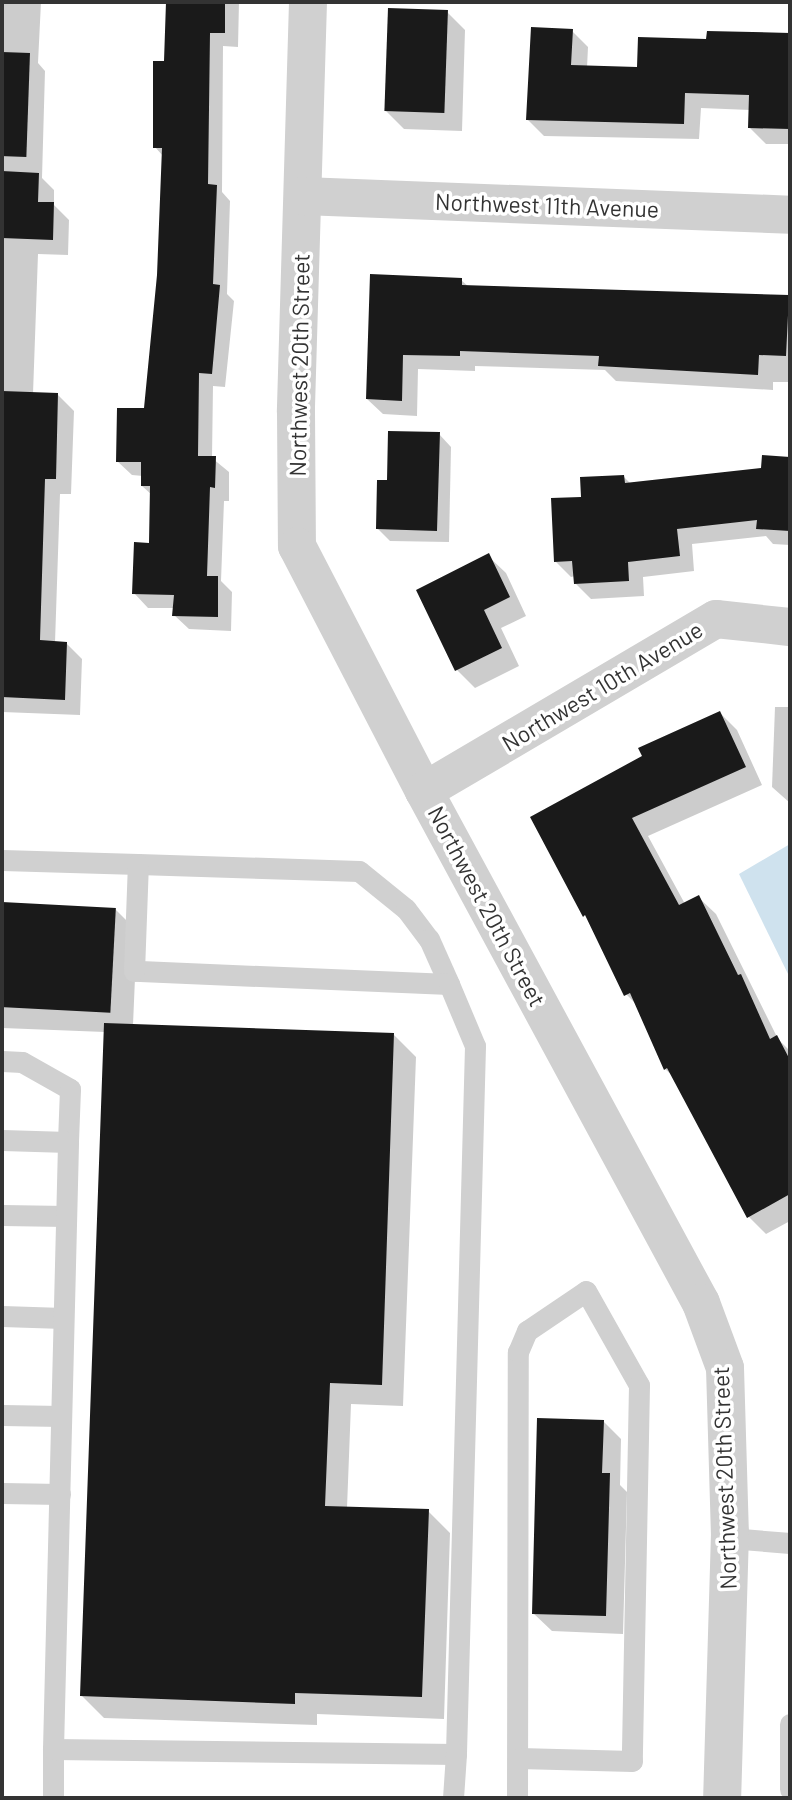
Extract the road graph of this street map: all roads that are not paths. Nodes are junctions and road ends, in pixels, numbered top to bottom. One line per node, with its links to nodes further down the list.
1 (308, 2): 2 (street, Northwest 20th Street)
2 (303, 196): 3 (street, Northwest 11th Avenue); 5 (street, Northwest 20th Street)
3 (790, 215)
4 (790, 627): 5 (street, Northwest 10th Avenue)
5 (424, 791): 20 (street, Northwest 20th Street)
6 (2, 860): 7 (lane)
7 (138, 864): 8 (lane); 8 (lane)
8 (449, 984): 24 (lane)
9 (2, 1061): 11 (lane)
10 (2, 1140): 11 (lane)
11 (68, 1142): 13 (lane)
12 (2, 1215): 13 (lane)
13 (66, 1216): 15 (lane)
14 (2, 1316): 15 (lane)
15 (64, 1318): 17 (lane)
16 (2, 1415): 17 (lane)
17 (61, 1416): 19 (lane)
18 (2, 1493): 19 (lane)
19 (60, 1494): 23 (lane)
20 (729, 1538): 21 (lane); 30 (street, Northwest 20th Street)
21 (790, 1543)
22 (790, 1724): 26 (lane)
23 (54, 1749): 24 (lane); 27 (lane)
24 (456, 1754): 28 (lane)
25 (519, 1758): 25 (lane); 29 (lane)
26 (790, 1789)
27 (53, 1798)
28 (453, 1798)
29 (517, 1798)
30 (722, 1798)

